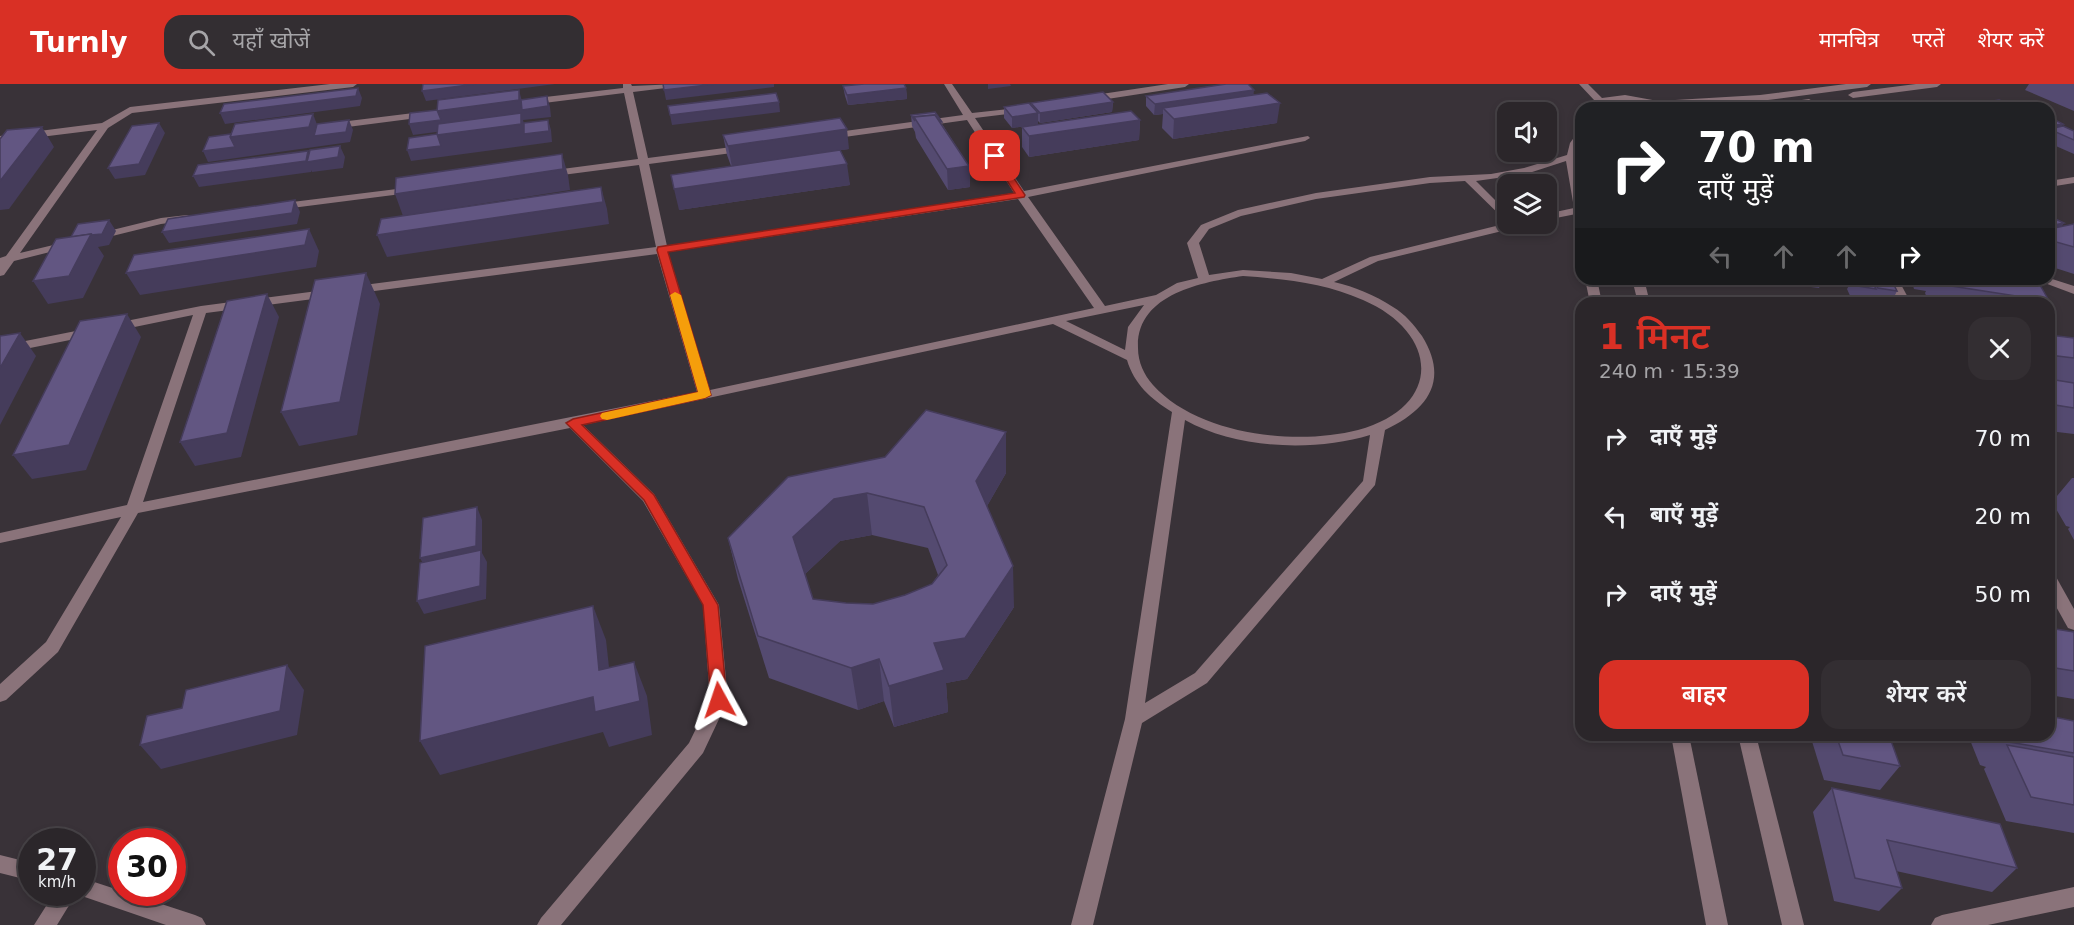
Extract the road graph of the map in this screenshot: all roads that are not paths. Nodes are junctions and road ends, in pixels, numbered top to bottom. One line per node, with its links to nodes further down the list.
1 (353, 84): 22 (street)
2 (674, 84): 10 (street)
3 (948, 84): 21 (street)
4 (1185, 84): 12 (street)
5 (1584, 84): 13 (street)
6 (1619, 84): 11 (street)
7 (1867, 84): 16 (street)
8 (1937, 84): 9 (street)
9 (1911, 86): 17 (street)
10 (628, 87): 18 (street); 30 (street)
11 (1634, 98): 14 (street); 15 (street)
12 (1072, 102)
13 (1597, 102)
14 (1606, 102)
15 (1648, 102)
16 (1712, 102)
17 (1804, 102)
18 (522, 103)
19 (1038, 107): 21 (street)
20 (439, 113): 23 (street)
21 (970, 117): 24 (street); 37 (street)
22 (105, 126): 26 (street); 45 (street)
23 (321, 128)
24 (818, 138)
25 (1305, 138): 37 (street)
26 (0, 139)
27 (1575, 140): 29 (street)
28 (760, 146): 30 (street)
29 (1569, 157): 32 (street); 35 (street)
30 (643, 162): 31 (street); 44 (street)
31 (537, 175)
32 (1468, 178): 38 (street); 47 (street)
33 (2074, 180): 34 (street)
34 (2055, 183)
35 (1575, 184)
36 (419, 189): 39 (street)
37 (1021, 195): 44 (street); 52 (street)
38 (1497, 207)
39 (266, 208)
40 (1575, 212): 41 (street)
41 (1557, 215)
42 (196, 217): 45 (street)
43 (1497, 227): 48 (street)
44 (662, 250): 53 (street); 57 (street)
45 (5, 260): 46 (street)
46 (0, 273)
47 (1204, 279): 48 (street); 51 (street)
48 (1325, 282): 60 (street)
49 (2055, 284): 50 (street)
50 (2074, 290)
51 (1158, 298): 52 (street); 56 (street)
52 (1101, 309): 54 (street)
53 (201, 310): 55 (street); 61 (street)
54 (1054, 320): 56 (street); 57 (street)
55 (0, 350)
56 (1130, 357): 58 (street)
57 (705, 395): 59 (street)
58 (1179, 412): 60 (street); 66 (street)
59 (573, 423): 61 (street); 76 (street)
60 (1378, 428): 66 (street)
61 (133, 509): 62 (street); 65 (street)
62 (0, 538)
63 (2055, 590): 64 (street)
64 (2074, 624)
65 (0, 695)
66 (1134, 719): 77 (street)
67 (1681, 741): 78 (street)
68 (1748, 741): 79 (street)
69 (0, 864): 70 (street)
70 (18, 868)
71 (96, 892): 75 (street)
72 (2074, 897): 80 (street)
73 (58, 906): 74 (street)
74 (45, 925)
75 (195, 925)
76 (548, 925)
77 (1082, 925)
78 (1717, 925)
79 (1793, 925)
80 (1942, 925)

